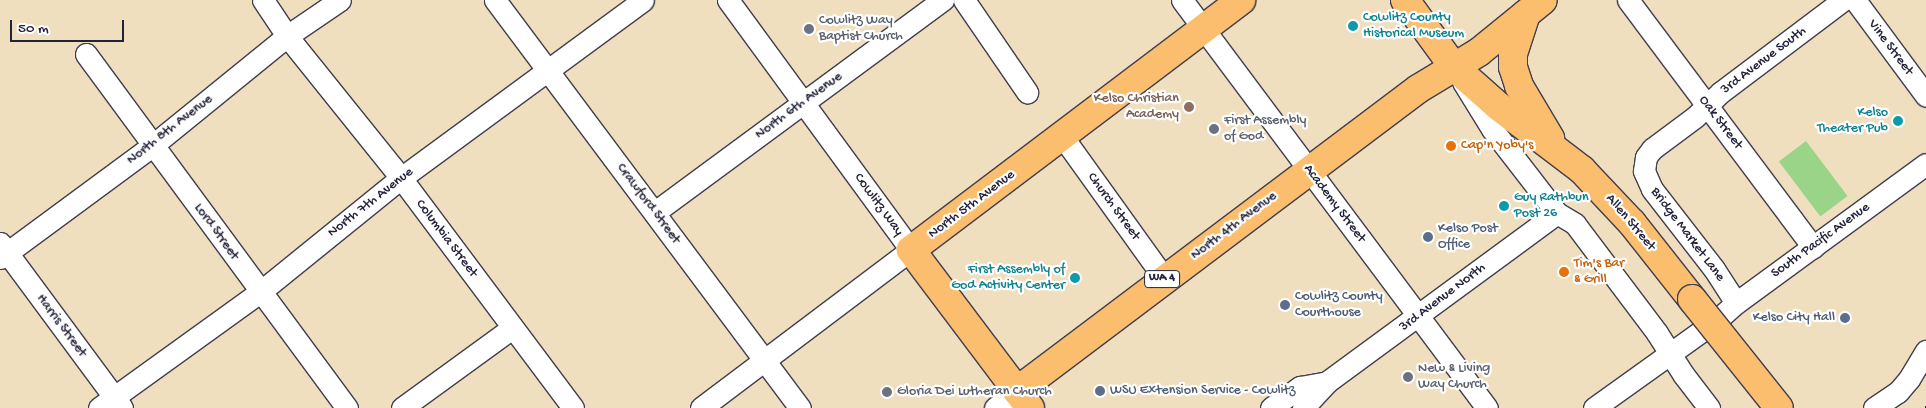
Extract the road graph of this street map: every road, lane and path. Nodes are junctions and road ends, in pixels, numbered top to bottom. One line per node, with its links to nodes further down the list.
1 (263, 0): 16 (street, Columbia Street)
2 (340, 0): 16 (street, North 8th Avenue)
3 (495, 0): 19 (street, Crawford Street)
4 (643, 0): 19 (street, North 7th Avenue)
5 (728, 0): 22 (street, Cowlitz Way)
6 (943, 0): 22 (street, North 6th Avenue)
7 (964, 0): 20 (street)
8 (1182, 0): 15 (street, Academy Street)
9 (1241, 0): 15 (main road, North 5th Avenue)
10 (1405, 0): 18 (main road, Allen Street)
11 (1628, 0): 23 (street, Oak Street)
12 (1842, 0): 23 (street, 3rd Avenue South)
13 (1855, 0): 21 (street, Vine Street)
14 (1535, 7): 18 (main road, North 4th Avenue); 26 (main road)
15 (1203, 28): 24 (main road, North 5th Avenue); 29 (street, Academy Street)
16 (287, 36): 25 (street, North 8th Avenue); 30 (street, Columbia Street)
17 (86, 54): 25 (street, Lord Street)
18 (1453, 66): 26 (main road, Allen Street); 29 (main road, North 4th Avenue / WA 4); 32 (street, Allen Street)
19 (548, 70): 30 (street, North 7th Avenue); 31 (street, Crawford Street)
20 (1027, 92)
21 (1926, 96)
22 (803, 102): 31 (street, North 6th Avenue); 34 (street, Cowlitz Way)
23 (1707, 105): 27 (street, 3rd Avenue South); 33 (street, Oak Street)
24 (1062, 136): 34 (main road, North 5th Avenue); 36 (street, Church Street)
25 (153, 145): 35 (street, North 8th Avenue); 37 (street, Lord Street)
26 (1556, 149): 58 (main road, Allen Street, bridge)
27 (1645, 164): 38 (street, Bridge Market Lane)
28 (1926, 164): 33 (street, South Pacific Avenue)
29 (1308, 170): 36 (main road, North 4th Avenue / WA 4); 39 (street, Academy Street)
30 (402, 178): 37 (street, North 7th Avenue); 40 (street, Columbia Street)
31 (654, 212): 43 (street, Crawford Street)
32 (1557, 213): 39 (street, 3rd Avenue North); 42 (street, Allen Street)
33 (1813, 246): 38 (street, South Pacific Avenue)
34 (911, 250): 43 (street, North 5th Avenue); 45 (main road, Cowlitz Way)
35 (2, 251): 46 (street, Harris Street)
36 (1164, 278): 45 (main road, North 4th Avenue / WA 4)
37 (260, 292): 46 (street, North 7th Avenue); 47 (street, Lord Street)
38 (1736, 303): 42 (street, South Pacific Avenue)
39 (1418, 316): 44 (street, 3rd Avenue North); 55 (street, Academy Street)
40 (512, 328): 48 (street); 49 (street, Columbia Street)
41 (1926, 351): 59 (street)
42 (1670, 353): 56 (street, South Pacific Avenue); 57 (street, Allen Street)
43 (764, 360): 50 (street, North 5th Avenue); 51 (street, Crawford Street)
44 (1327, 382): 53 (street, 3rd Avenue North); 54 (street, 3rd Avenue North)
45 (1024, 399): 52 (street, North 4th Avenue)
46 (112, 404)
47 (347, 408)
48 (402, 408)
49 (574, 408)
50 (701, 408)
51 (800, 408)
52 (995, 408)
53 (1271, 408)
54 (1303, 408)
55 (1487, 408)
56 (1594, 408)
57 (1709, 408)
58 (1779, 408)
59 (1874, 408)

